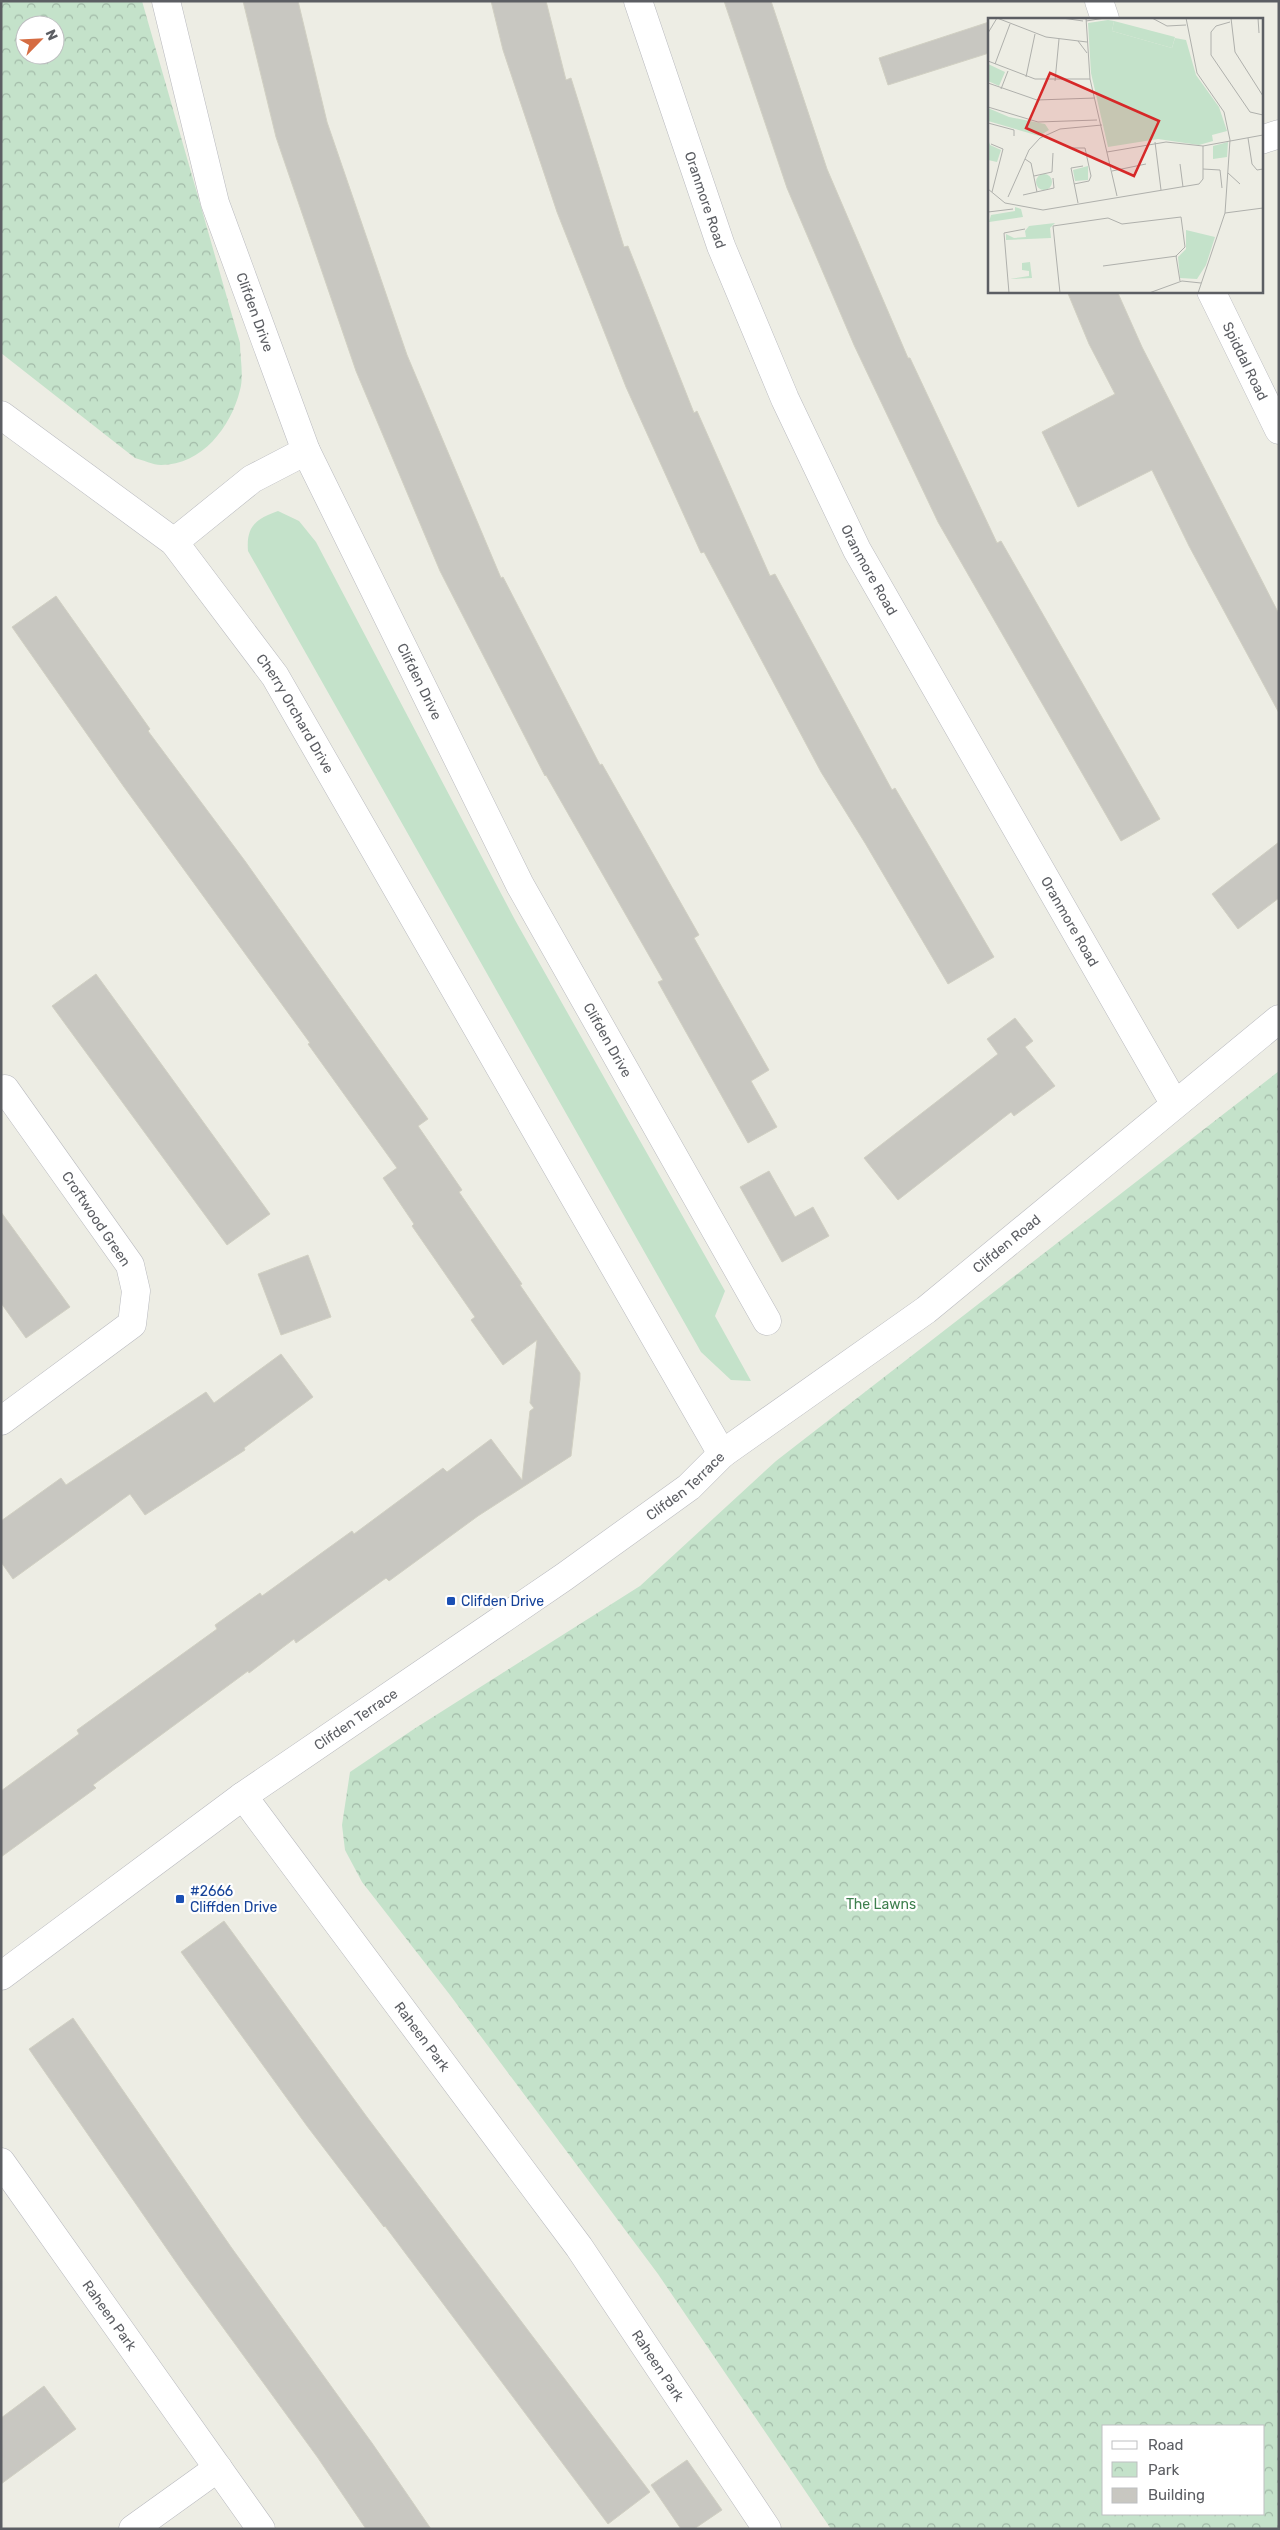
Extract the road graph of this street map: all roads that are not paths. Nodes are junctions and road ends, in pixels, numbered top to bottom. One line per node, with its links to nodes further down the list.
1 (166, 1): 10 (street, Clifden Drive)
2 (638, 1): 15 (street, Oranmore Road)
3 (1099, 1): 4 (street)
4 (1105, 18)
5 (1279, 134): 6 (street)
6 (1262, 140)
7 (1211, 292): 9 (street, Spiddal Road)
8 (1, 415): 11 (street, Cherry Orchard Drive)
9 (1279, 430)
10 (306, 451): 11 (street); 16 (street, Clifden Drive)
11 (174, 542): 13 (street, Cherry Orchard Drive)
12 (1279, 1019): 15 (street, Clifden Road)
13 (508, 1081): 18 (street, Clifden Terrace)
14 (5, 1088): 17 (street, Croftwood Green)
15 (1174, 1103): 18 (street, Clifden Road)
16 (767, 1321)
17 (1, 1422)
18 (722, 1454): 19 (street, Clifden Terrace)
19 (243, 1796): 20 (street); 25 (street, Raheen Park)
20 (1, 1976)
21 (1, 2162): 22 (street, Raheen Park)
22 (218, 2468): 23 (street); 24 (street, Raheen Park)
23 (133, 2529)
24 (261, 2529)
25 (767, 2529)

